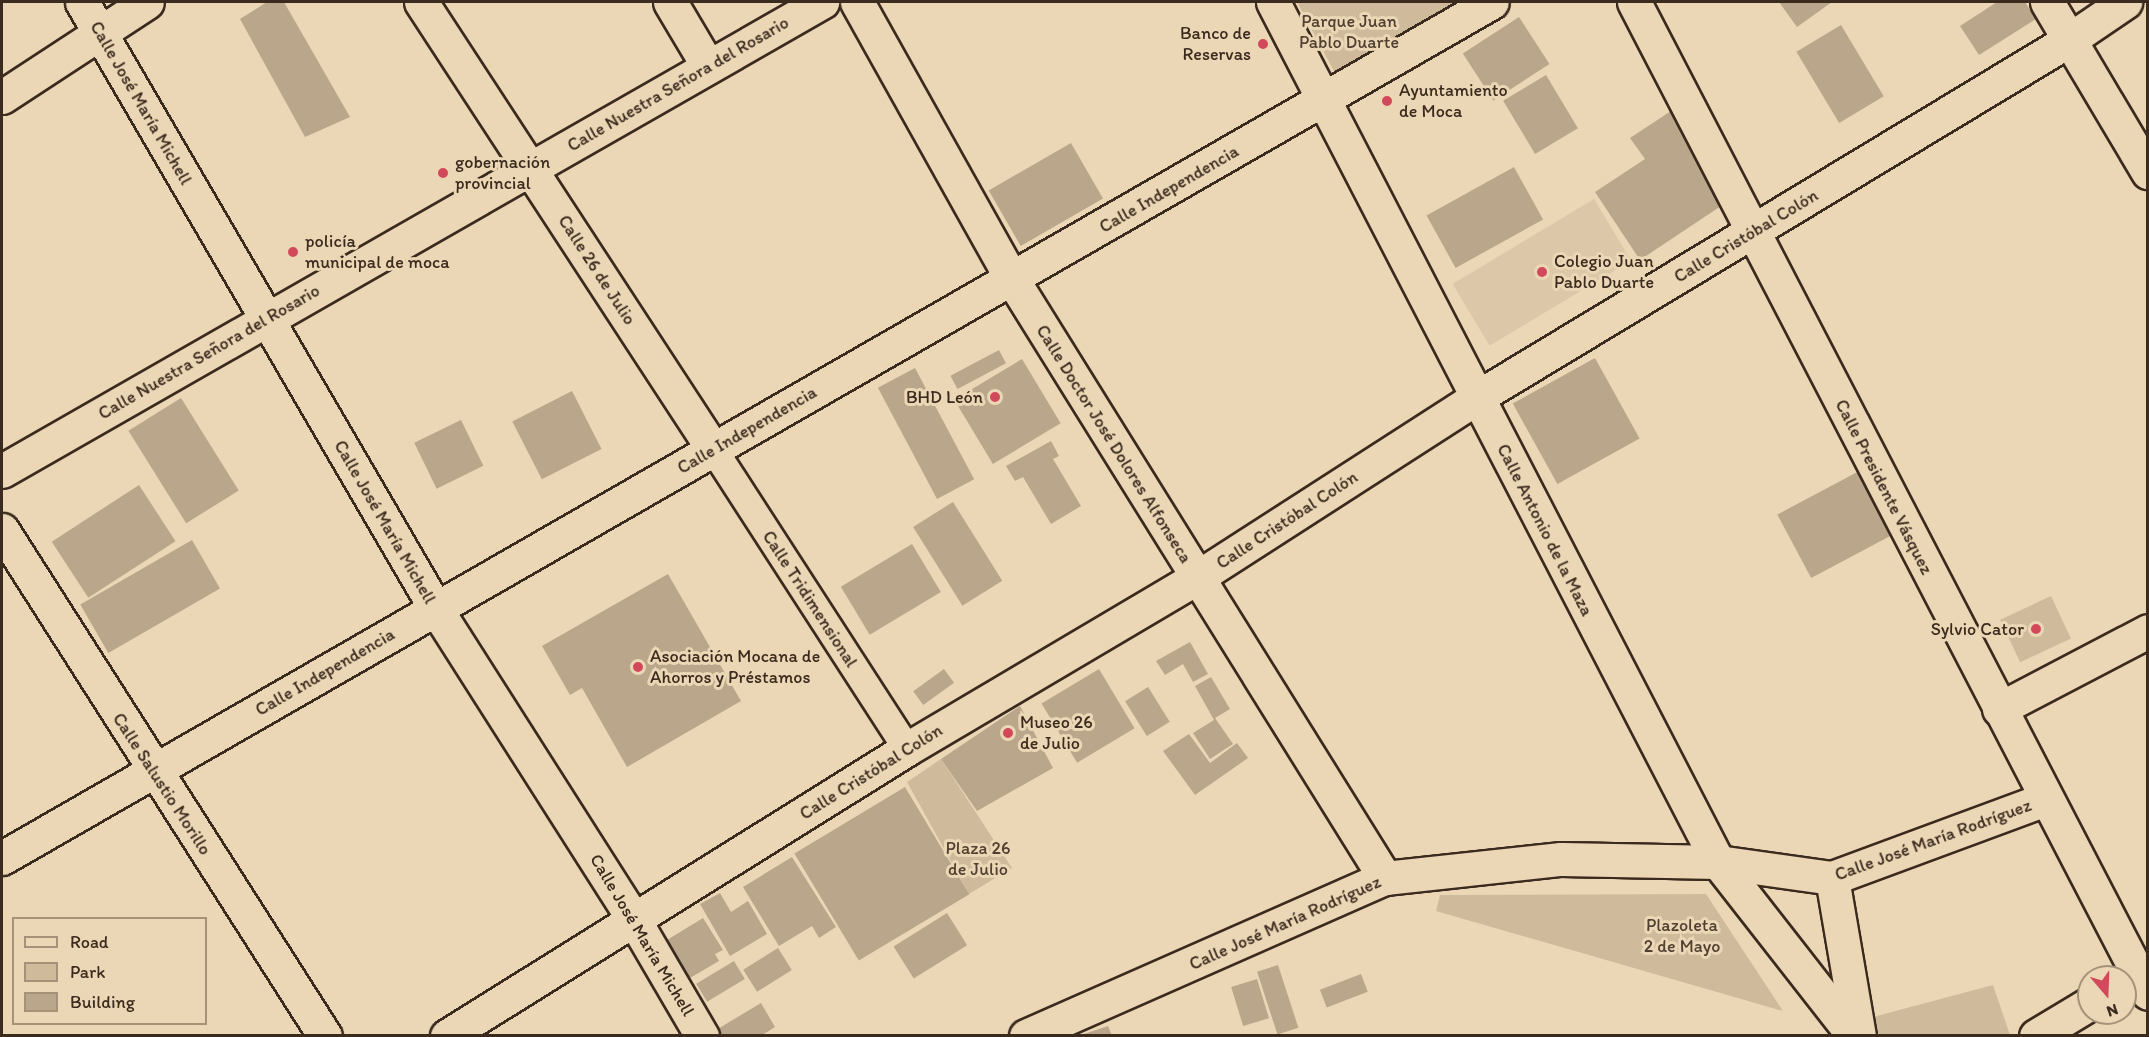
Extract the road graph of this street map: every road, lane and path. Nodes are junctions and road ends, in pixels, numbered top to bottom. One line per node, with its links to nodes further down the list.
1 (82, 2): 12 (street, Calle José María Michell)
2 (147, 2): 12 (street)
3 (421, 2): 17 (street, Calle 26 de Julio)
4 (670, 2): 14 (street)
5 (822, 2): 14 (street, Calle Nuestra Señora del Rosario)
6 (857, 2): 20 (street, Calle Doctor José Dolores Alfonseca)
7 (1273, 2): 16 (street, Calle Antonio de la Maza)
8 (1492, 2): 16 (street, Calle Independencia)
9 (1634, 2): 19 (street, Calle Presidente Vásquez)
10 (2046, 2): 13 (street)
11 (2125, 2): 13 (street, Calle Cristóbal Colón)
12 (100, 32): 15 (street); 21 (street, Calle José María Michell)
13 (2069, 40): 18 (street); 19 (street, Calle Cristóbal Colón)
14 (708, 66): 17 (street, Calle Nuestra Señora del Rosario)
15 (2, 97)
16 (1322, 100): 20 (street, Calle Independencia); 22 (street, Calle Antonio de la Maza)
17 (531, 168): 21 (street, Calle Nuestra Señora del Rosario); 23 (street, Calle 26 de Julio)
18 (2148, 172)
19 (1753, 233): 22 (street, Calle Cristóbal Colón); 29 (street, Calle Presidente Vásquez)
20 (1012, 279): 23 (street, Calle Independencia); 26 (street, Calle Doctor José Dolores Alfonseca)
21 (267, 319): 24 (street, Calle Nuestra Señora del Rosario); 27 (street, Calle José María Michell)
22 (1476, 398): 26 (street, Calle Cristóbal Colón); 34 (street, Calle Antonio de la Maza)
23 (713, 449): 27 (street, Calle Independencia); 30 (street, Calle Tridimensional)
24 (2, 471)
25 (2, 530): 31 (street, Calle Salustio Morillo)
26 (1197, 577): 30 (street, Calle Cristóbal Colón); 35 (street, Calle Doctor José Dolores Alfonseca)
27 (436, 609): 31 (street, Calle Independencia); 37 (street, Calle José María Michell)
28 (2148, 631): 29 (street)
29 (1999, 709): 32 (street, Calle Presidente Vásquez)
30 (907, 749): 37 (street, Calle Cristóbal Colón)
31 (153, 771): 33 (street, Calle Independencia); 40 (street, Calle Salustio Morillo)
32 (2045, 799): 36 (street, Calle José María Rodríguez); 38 (street, Calle Presidente Vásquez)
33 (2, 858)
34 (1718, 862): 35 (street, Calle José María Rodríguez); 36 (street, Calle José María Rodríguez); 44 (street, Calle Antonio de la Maza)
35 (1386, 878): 43 (street, Calle José María Rodríguez)
36 (1832, 878): 45 (street)
37 (633, 918): 41 (street, Calle Cristóbal Colón); 42 (street, Calle José María Michell)
38 (2128, 965)
39 (2077, 1011): 46 (street)
40 (325, 1035)
41 (447, 1035)
42 (702, 1035)
43 (1026, 1035)
44 (1854, 1035)
45 (1859, 1035)
46 (2036, 1035)

